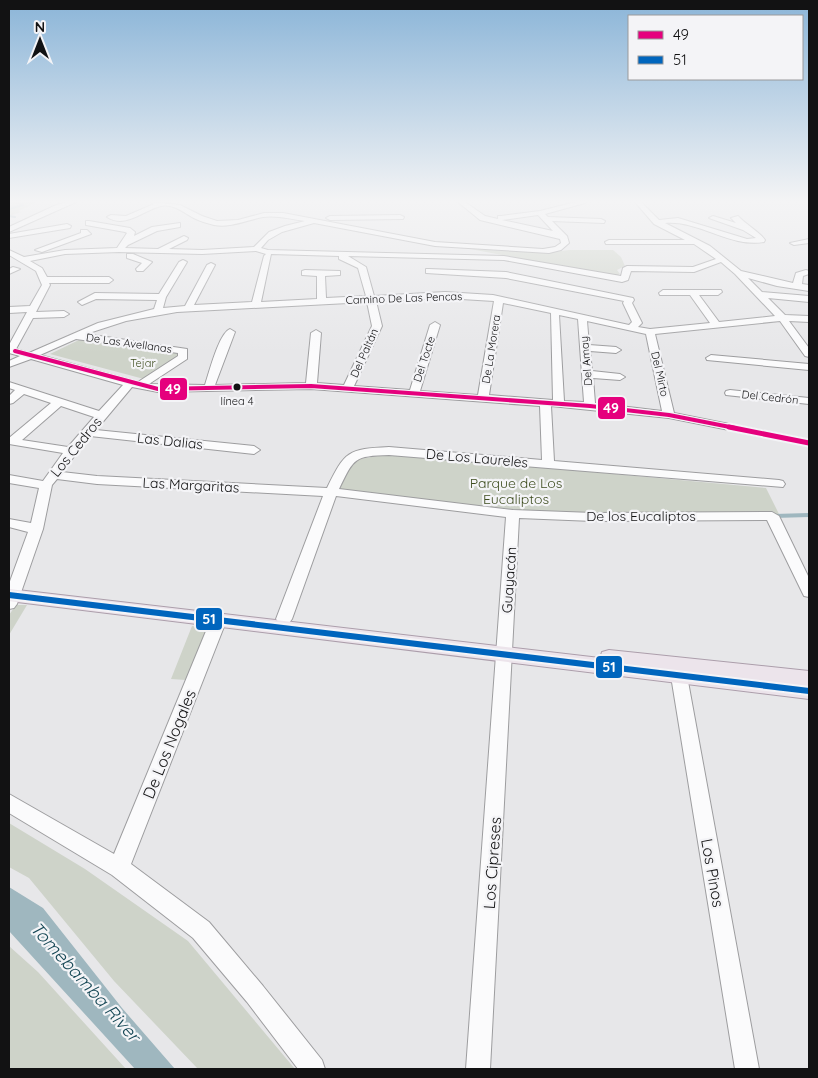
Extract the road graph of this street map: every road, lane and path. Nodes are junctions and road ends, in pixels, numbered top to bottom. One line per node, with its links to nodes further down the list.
1 (31, 252): 10 (street)
2 (36, 252): 10 (street)
3 (62, 252): 10 (street)
4 (116, 252): 15 (street)
5 (286, 252): 8 (street)
6 (476, 252): 11 (street)
7 (711, 252): 12 (street)
8 (327, 253): 11 (street); 31 (street, Del Paltán)
9 (268, 256): 36 (street)
10 (17, 257): 22 (street)
11 (504, 258): 12 (street)
12 (722, 259): 16 (street)
13 (182, 262): 30 (street)
14 (211, 265): 37 (street)
15 (140, 269)
16 (738, 272): 24 (street); 29 (street)
17 (806, 272): 24 (street)
18 (305, 273): 19 (street)
19 (321, 273): 20 (street); 34 (street)
20 (337, 273)
21 (429, 273): 48 (street)
22 (45, 280): 23 (street); 40 (street)
23 (110, 280)
24 (797, 286): 25 (street)
25 (809, 288)
26 (692, 292): 27 (street); 28 (street); 47 (street)
27 (718, 292)
28 (663, 293)
29 (761, 295): 32 (street); 44 (street)
30 (162, 297): 35 (street); 39 (street)
31 (371, 298): 33 (street, Camino De Las Pencas); 34 (street, Camino De Las Pencas); 67 (street, Del Paltán)
32 (809, 299)
33 (498, 300): 43 (street, Camino De Las Pencas); 71 (street, De La Morera)
34 (322, 301): 36 (street, Camino De Las Pencas)
35 (82, 302)
36 (256, 305): 37 (street, Camino De Las Pencas)
37 (188, 308): 39 (street, Camino De Las Pencas)
38 (9, 310): 40 (street)
39 (158, 310): 52 (street, Camino De Las Pencas)
40 (33, 312): 41 (street); 55 (street)
41 (64, 314)
42 (554, 315): 76 (street)
43 (582, 317): 48 (street, Camino De Las Pencas); 53 (street, Del Amay)
44 (782, 318): 45 (street, Camino De Las Pencas); 47 (street, Camino De Las Pencas); 54 (street)
45 (809, 319)
46 (435, 325): 69 (street, Del Tocte)
47 (716, 325): 50 (street, Camino De Las Pencas)
48 (631, 328): 50 (street, Camino De Las Pencas)
49 (230, 332): 66 (street)
50 (650, 332): 78 (street, Del Mirto)
51 (316, 333): 65 (street)
52 (77, 336): 57 (street, Camino De Las Pencas); 64 (street, De Las Avellanas)
53 (585, 348): 56 (street); 61 (street, Del Amay)
54 (807, 349)
55 (10, 350): 57 (street)
56 (616, 350)
57 (34, 356): 59 (street, Camino De Las Pencas); 64 (street)
58 (712, 358): 60 (street)
59 (9, 364)
60 (809, 367)
61 (587, 374): 62 (street); 77 (street, Del Amay)
62 (620, 377)
63 (9, 385): 68 (street)
64 (135, 385): 66 (street); 79 (street, Los Cedros)
65 (311, 386): 66 (street); 67 (street)
66 (209, 388)
67 (348, 388): 69 (street)
68 (23, 389): 72 (street); 74 (street)
69 (414, 393): 71 (street)
70 (730, 393): 73 (street, Del Cedrón)
71 (483, 398): 75 (street)
72 (9, 401)
73 (809, 401)
74 (59, 402): 79 (street); 81 (street)
75 (544, 402): 76 (street); 85 (street)
76 (558, 403): 77 (street)
77 (590, 406): 78 (street)
78 (669, 415): 82 (street)
79 (102, 416): 80 (street, Los Cedros)
80 (86, 432): 83 (street, Los Cedros); 84 (street, Las Dalias)
81 (11, 441): 83 (street)
82 (809, 443)
83 (71, 450): 87 (street, Los Cedros)
84 (254, 450)
85 (548, 464): 88 (street, De Los Laureles); 89 (street, De Los Laureles)
86 (9, 479): 87 (street, Las Margaritas)
87 (49, 480): 89 (street, Las Margaritas); 92 (street, Los Cedros)
88 (779, 484)
89 (331, 492): 90 (street, De los Eucaliptos); 96 (street, De Los Laureles)
90 (513, 514): 93 (street, De los Eucaliptos); 97 (street, Guayacán)
91 (9, 523): 92 (street)
92 (36, 529): 94 (street, Los Cedros)
93 (809, 592)
94 (11, 594): 95 (main road); 96 (main road)
95 (219, 619): 97 (main road); 102 (street, De Los Nogales)
96 (284, 619): 97 (main road)
97 (506, 651): 98 (main road); 99 (main road); 104 (street, Los Cipreses)
98 (679, 676): 100 (main road); 105 (street, Los Pinos)
99 (809, 679)
100 (809, 691)
101 (9, 803): 102 (street)
102 (118, 868): 103 (street)
103 (312, 1069)
104 (478, 1069)
105 (747, 1069)

